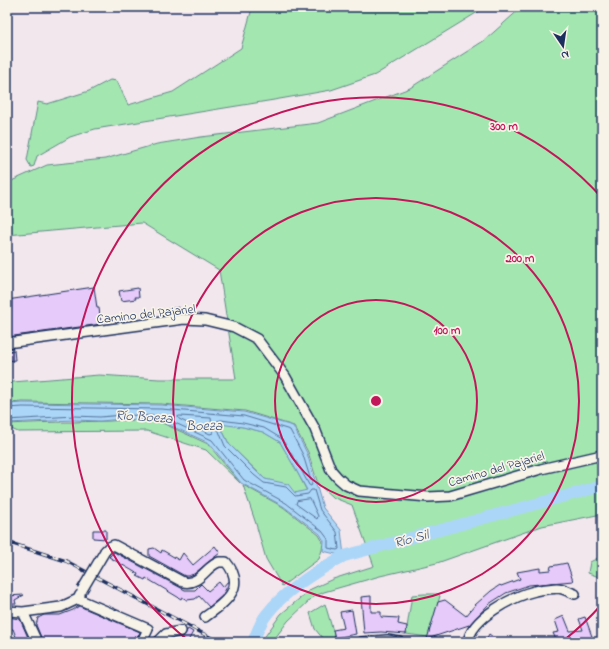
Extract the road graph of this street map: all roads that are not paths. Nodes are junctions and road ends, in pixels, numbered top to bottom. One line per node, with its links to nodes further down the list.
1 (7, 342): 2 (street, Camino del Pajariel)
2 (602, 455)
3 (575, 594): 14 (street)
4 (78, 599): 6 (street); 7 (street, bridge); 10 (street)
5 (7, 611): 6 (street)
6 (24, 612): 9 (street)
7 (205, 617)
8 (181, 631): 11 (street)
9 (37, 642)
10 (142, 642)
11 (158, 642)
12 (362, 642): 13 (street)
13 (399, 642)
14 (468, 642)

